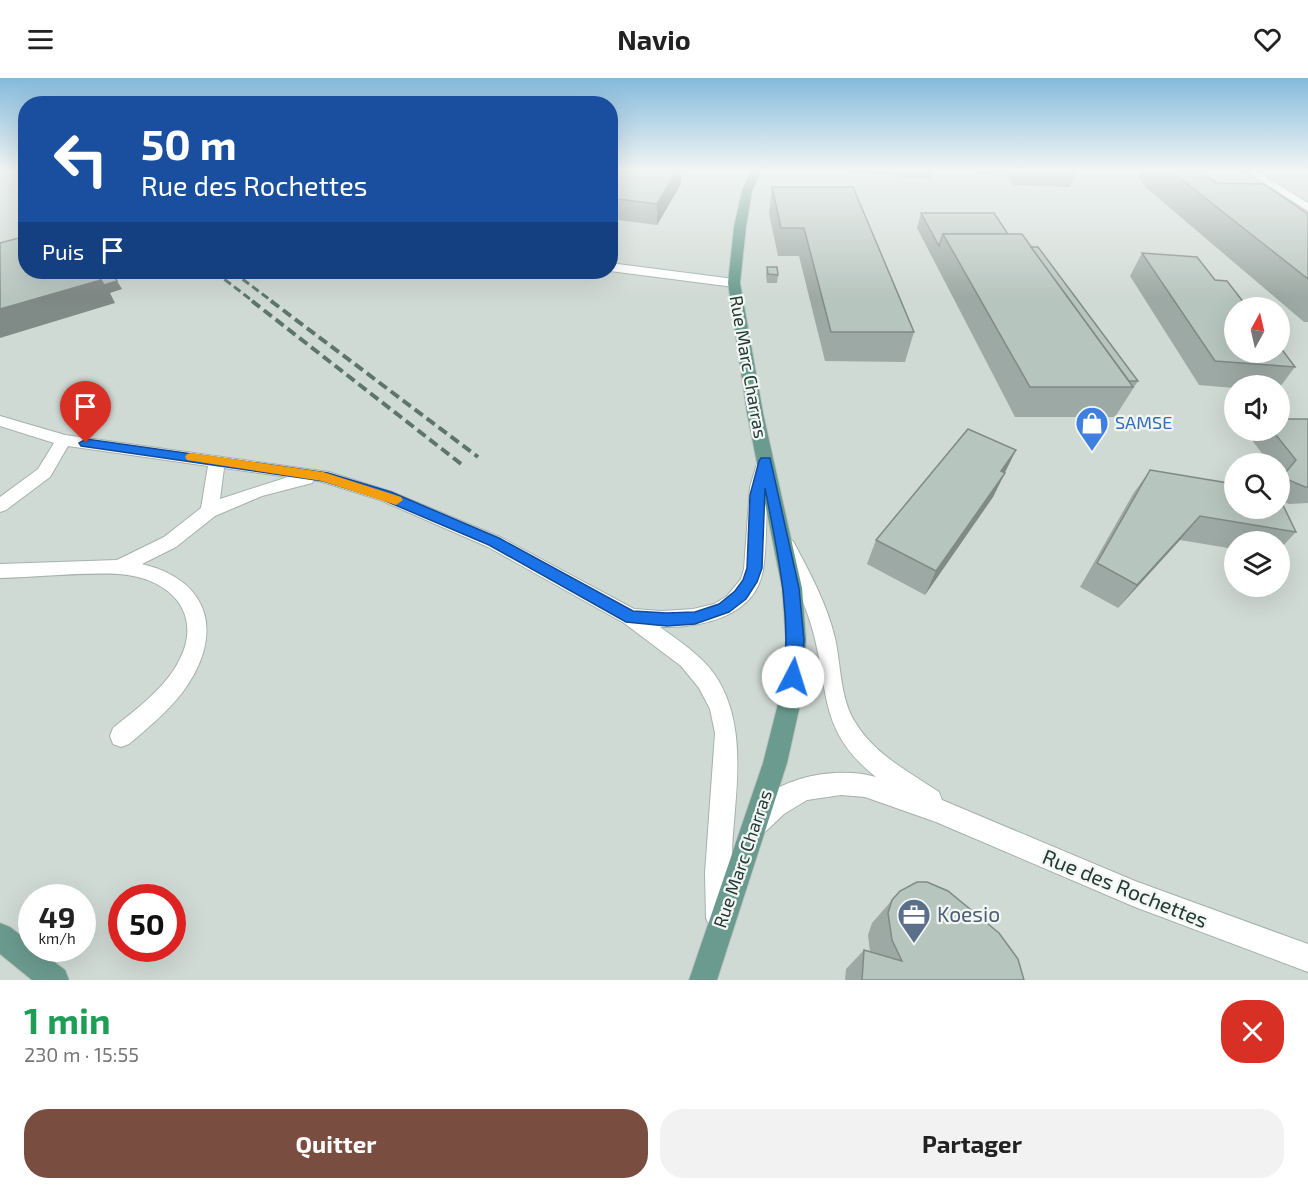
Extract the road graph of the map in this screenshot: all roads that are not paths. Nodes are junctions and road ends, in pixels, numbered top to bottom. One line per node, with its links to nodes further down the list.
1 (743, 213): 3 (main road, Rue Marc Charras)
2 (618, 268): 3 (street)
3 (734, 284): 7 (main road, Rue Marc Charras)
4 (0, 421): 5 (street)
5 (64, 440): 6 (street); 9 (street)
6 (216, 460): 8 (street); 10 (street)
7 (765, 461): 11 (main road, Rue Marc Charras); 14 (street)
8 (323, 476): 10 (street); 14 (street)
9 (0, 506)
10 (209, 511): 12 (street)
11 (781, 537): 16 (street, Rue des Rochettes); 17 (main road, Rue Marc Charras)
12 (119, 567): 13 (street); 15 (street)
13 (0, 571)
14 (631, 617): 19 (street)
15 (120, 736)
16 (946, 813): 17 (street, Rue des Rochettes); 20 (street, Rue des Rochettes)
17 (755, 825): 19 (main road, Rue Marc Charras)
18 (0, 937): 21 (main road)
19 (715, 941): 22 (main road, Rue Marc Charras); 23 (main road)
20 (1308, 958)
21 (55, 980)
22 (703, 980)
23 (712, 980)

